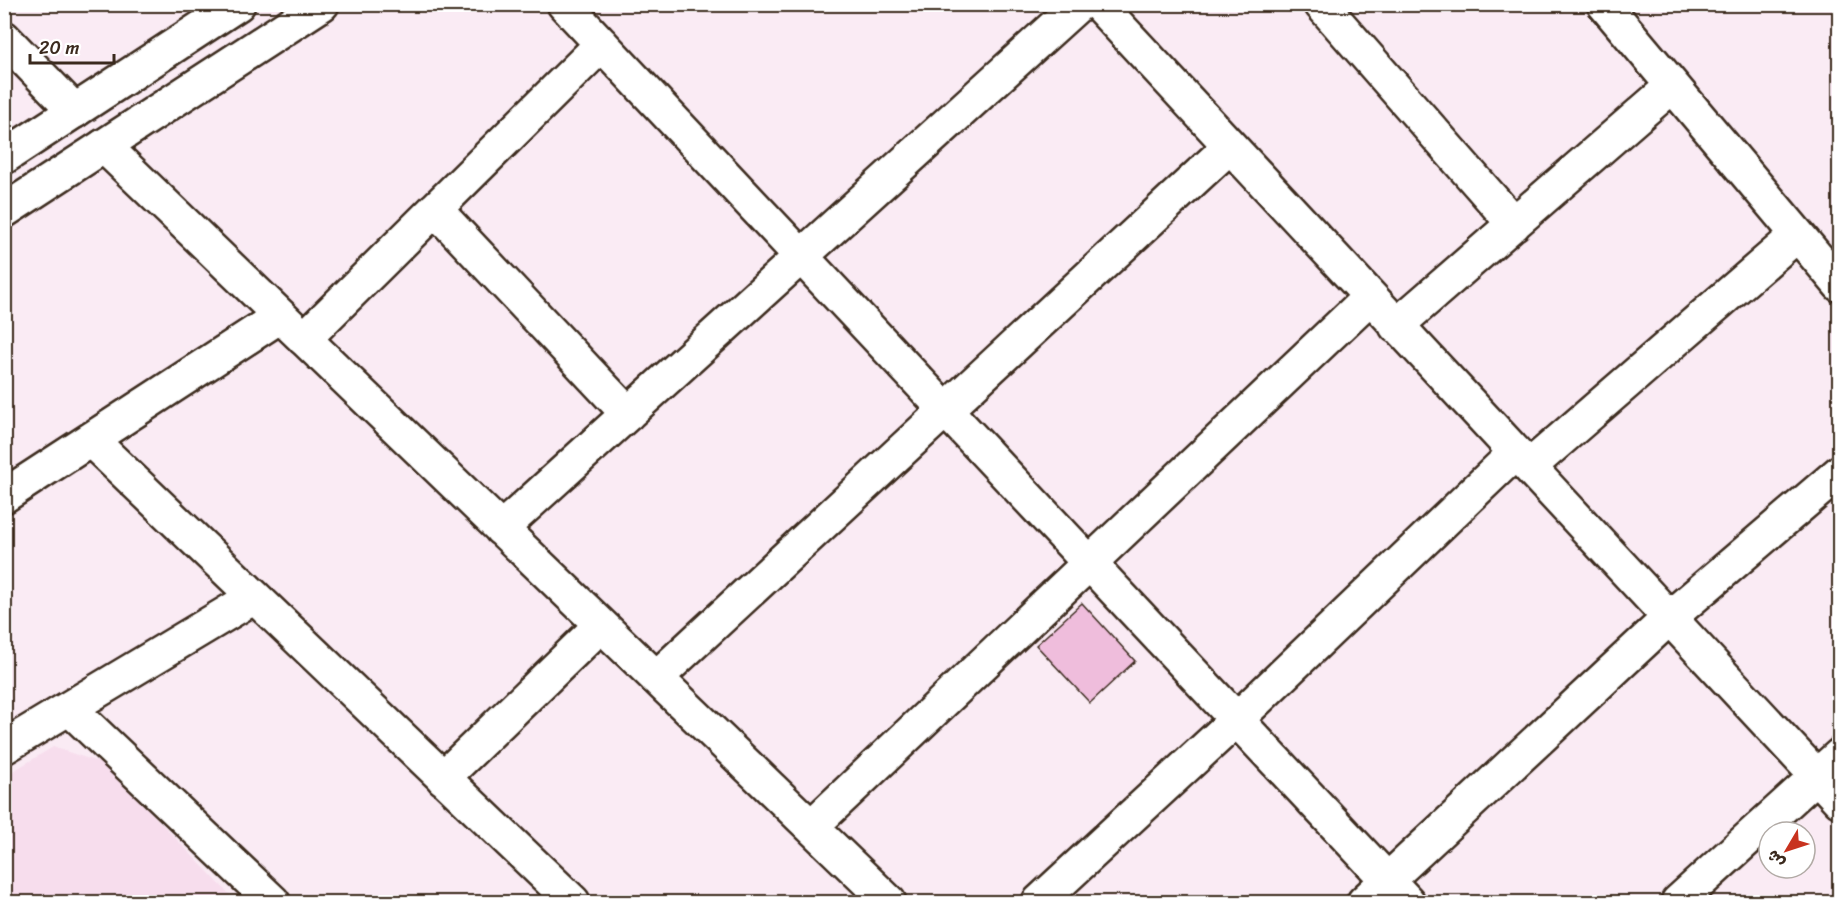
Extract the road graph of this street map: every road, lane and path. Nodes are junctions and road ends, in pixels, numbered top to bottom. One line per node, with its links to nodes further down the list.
1 (238, 4): 11 (street)
2 (322, 4): 12 (street)
3 (564, 4): 9 (street)
4 (1079, 4): 19 (street)
5 (1098, 4): 13 (street)
6 (1321, 4): 17 (street)
7 (1604, 4): 10 (street)
8 (4, 38): 11 (street)
9 (602, 44): 15 (street); 19 (street)
10 (1671, 87): 17 (street); 18 (street)
11 (75, 111): 14 (street)
12 (104, 146): 16 (street); 22 (street)
13 (1229, 147): 21 (street); 25 (street)
14 (4, 157)
15 (435, 209): 24 (street); 26 (street)
16 (4, 211)
17 (1514, 224): 23 (street)
18 (1797, 235): 20 (street); 28 (street)
19 (801, 257): 25 (street); 26 (street)
20 (1839, 285)
21 (1370, 297): 23 (street); 32 (street)
22 (280, 316): 24 (street); 27 (street)
23 (1396, 326): 28 (street)
24 (304, 339): 31 (street)
25 (945, 410): 32 (street); 36 (street)
26 (628, 414): 31 (street)
27 (91, 440): 30 (street); 33 (street)
28 (1522, 460): 34 (street); 38 (street)
29 (1839, 472): 34 (street)
30 (4, 496)
31 (501, 529): 35 (street)
32 (1089, 563): 38 (street); 44 (street)
33 (254, 597): 37 (street); 42 (street)
34 (1669, 618): 41 (street); 45 (street)
35 (601, 625): 36 (street); 42 (street)
36 (656, 678): 44 (street)
37 (69, 708): 39 (street); 46 (street)
38 (1236, 720): 45 (street); 49 (street)
39 (4, 747)
40 (1839, 754): 41 (street)
41 (1816, 776): 43 (street); 50 (street)
42 (443, 778): 47 (street)
43 (1839, 801)
44 (811, 827): 48 (street)
45 (1387, 896)
46 (273, 903)
47 (573, 903)
48 (889, 903)
49 (1039, 903)
50 (1678, 903)

